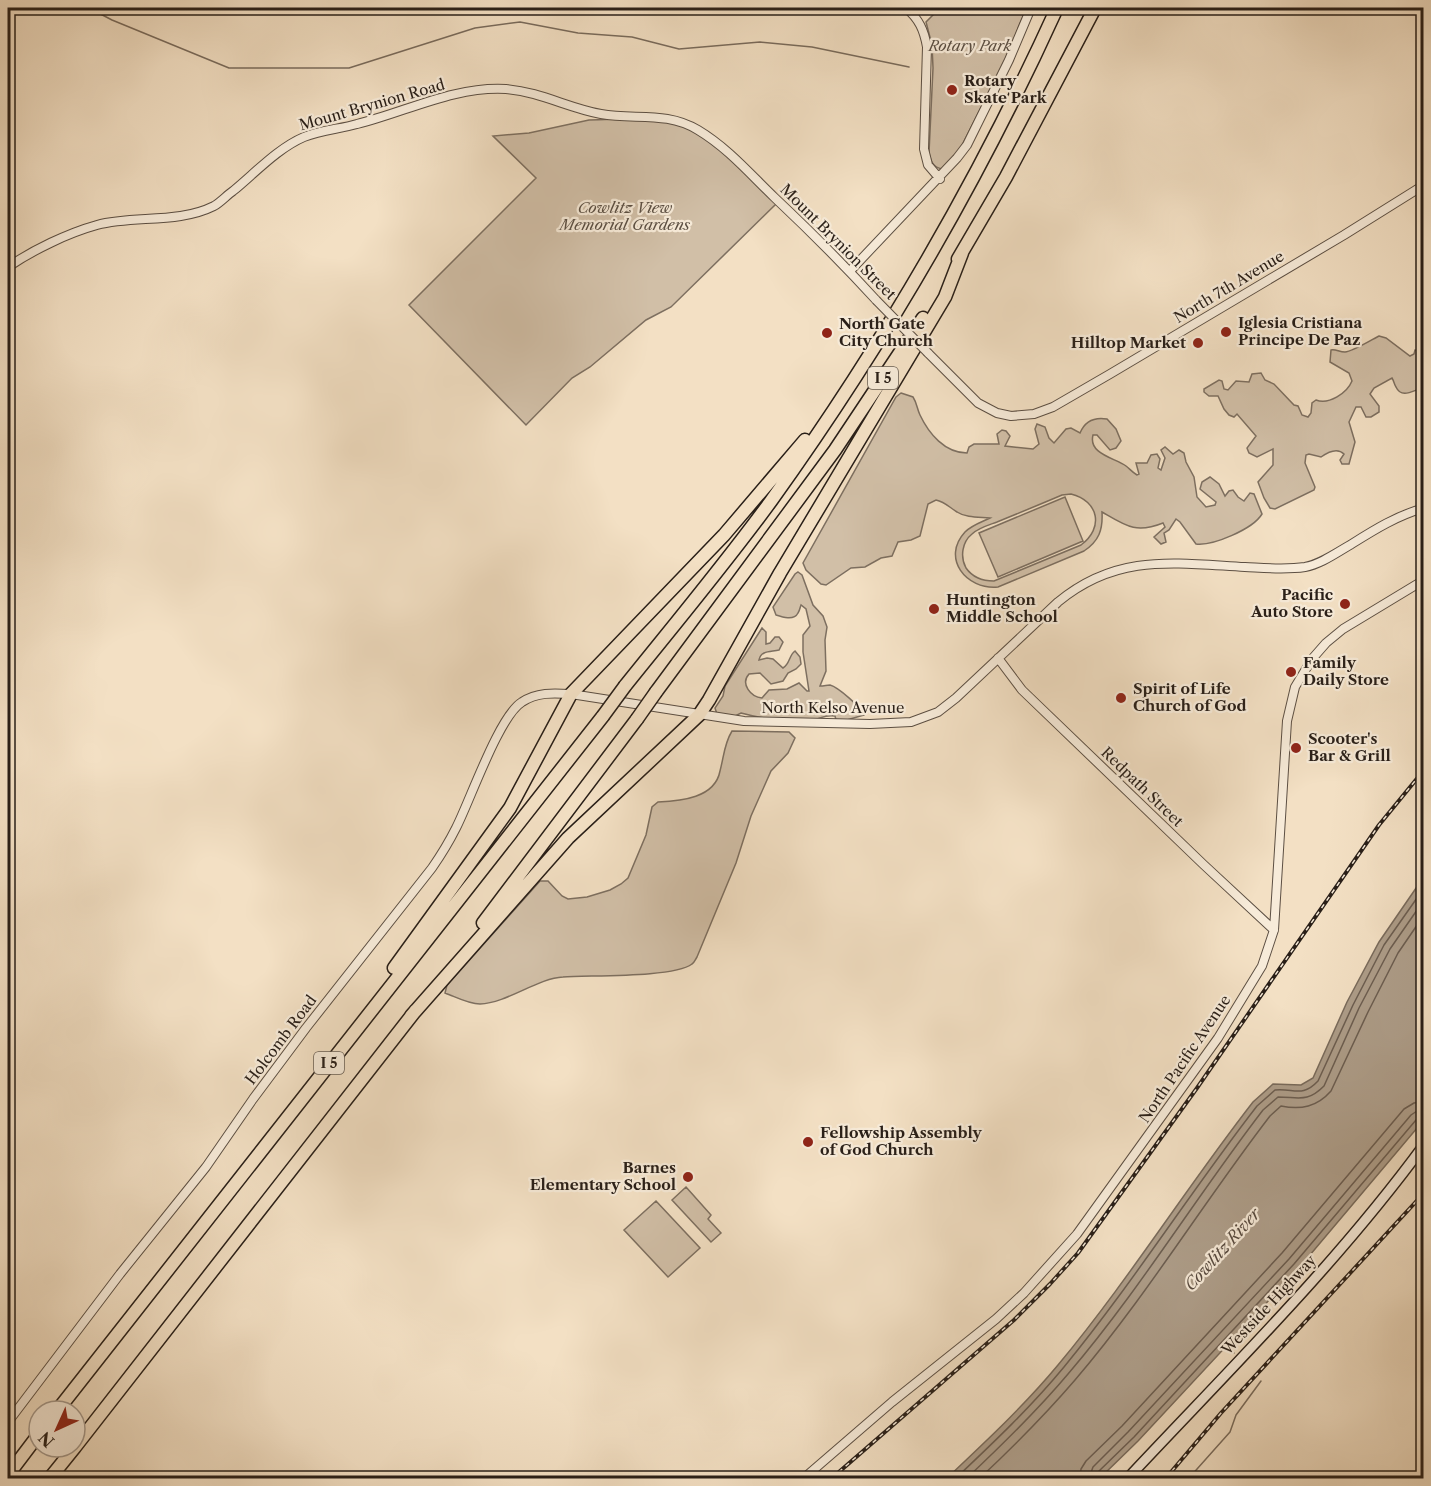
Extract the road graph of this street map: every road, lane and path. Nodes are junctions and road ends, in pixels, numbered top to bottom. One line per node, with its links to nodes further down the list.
1 (906, 8): 6 (street)
2 (1031, 8): 6 (street)
3 (1055, 8): 11 (highway, I 5)
4 (1093, 8): 8 (highway, I 5)
5 (667, 118): 9 (street, Mount Brynion Road); 10 (street, Mount Brynion Street)
6 (940, 179): 10 (street)
7 (1424, 185): 12 (street, North 7th Avenue)
8 (962, 253): 17 (highway); 19 (highway, I 5, bridge)
9 (8, 267)
10 (850, 272): 12 (street, Mount Brynion Street, bridge)
11 (840, 400): 16 (highway); 20 (highway, I 5, bridge)
12 (978, 403)
13 (1424, 508): 15 (street, North Kelso Avenue)
14 (1424, 580): 18 (street, North Pacific Avenue)
15 (998, 658): 17 (street, North Kelso Avenue); 18 (street, Redpath Street)
16 (570, 694): 17 (street, North Kelso Avenue); 20 (highway); 23 (street, Holcomb Road)
17 (699, 715): 19 (highway)
18 (1274, 930): 29 (street, North Pacific Avenue)
19 (411, 1016): 24 (highway, I 5)
20 (362, 1020): 22 (highway, I 5)
21 (1424, 1145): 30 (main road, Westside Highway)
22 (66, 1399)
23 (8, 1422)
24 (87, 1432)
25 (27, 1450): 27 (highway)
26 (66, 1459): 28 (highway, I 5)
27 (8, 1475)
28 (50, 1479)
29 (804, 1479)
30 (1128, 1479)

